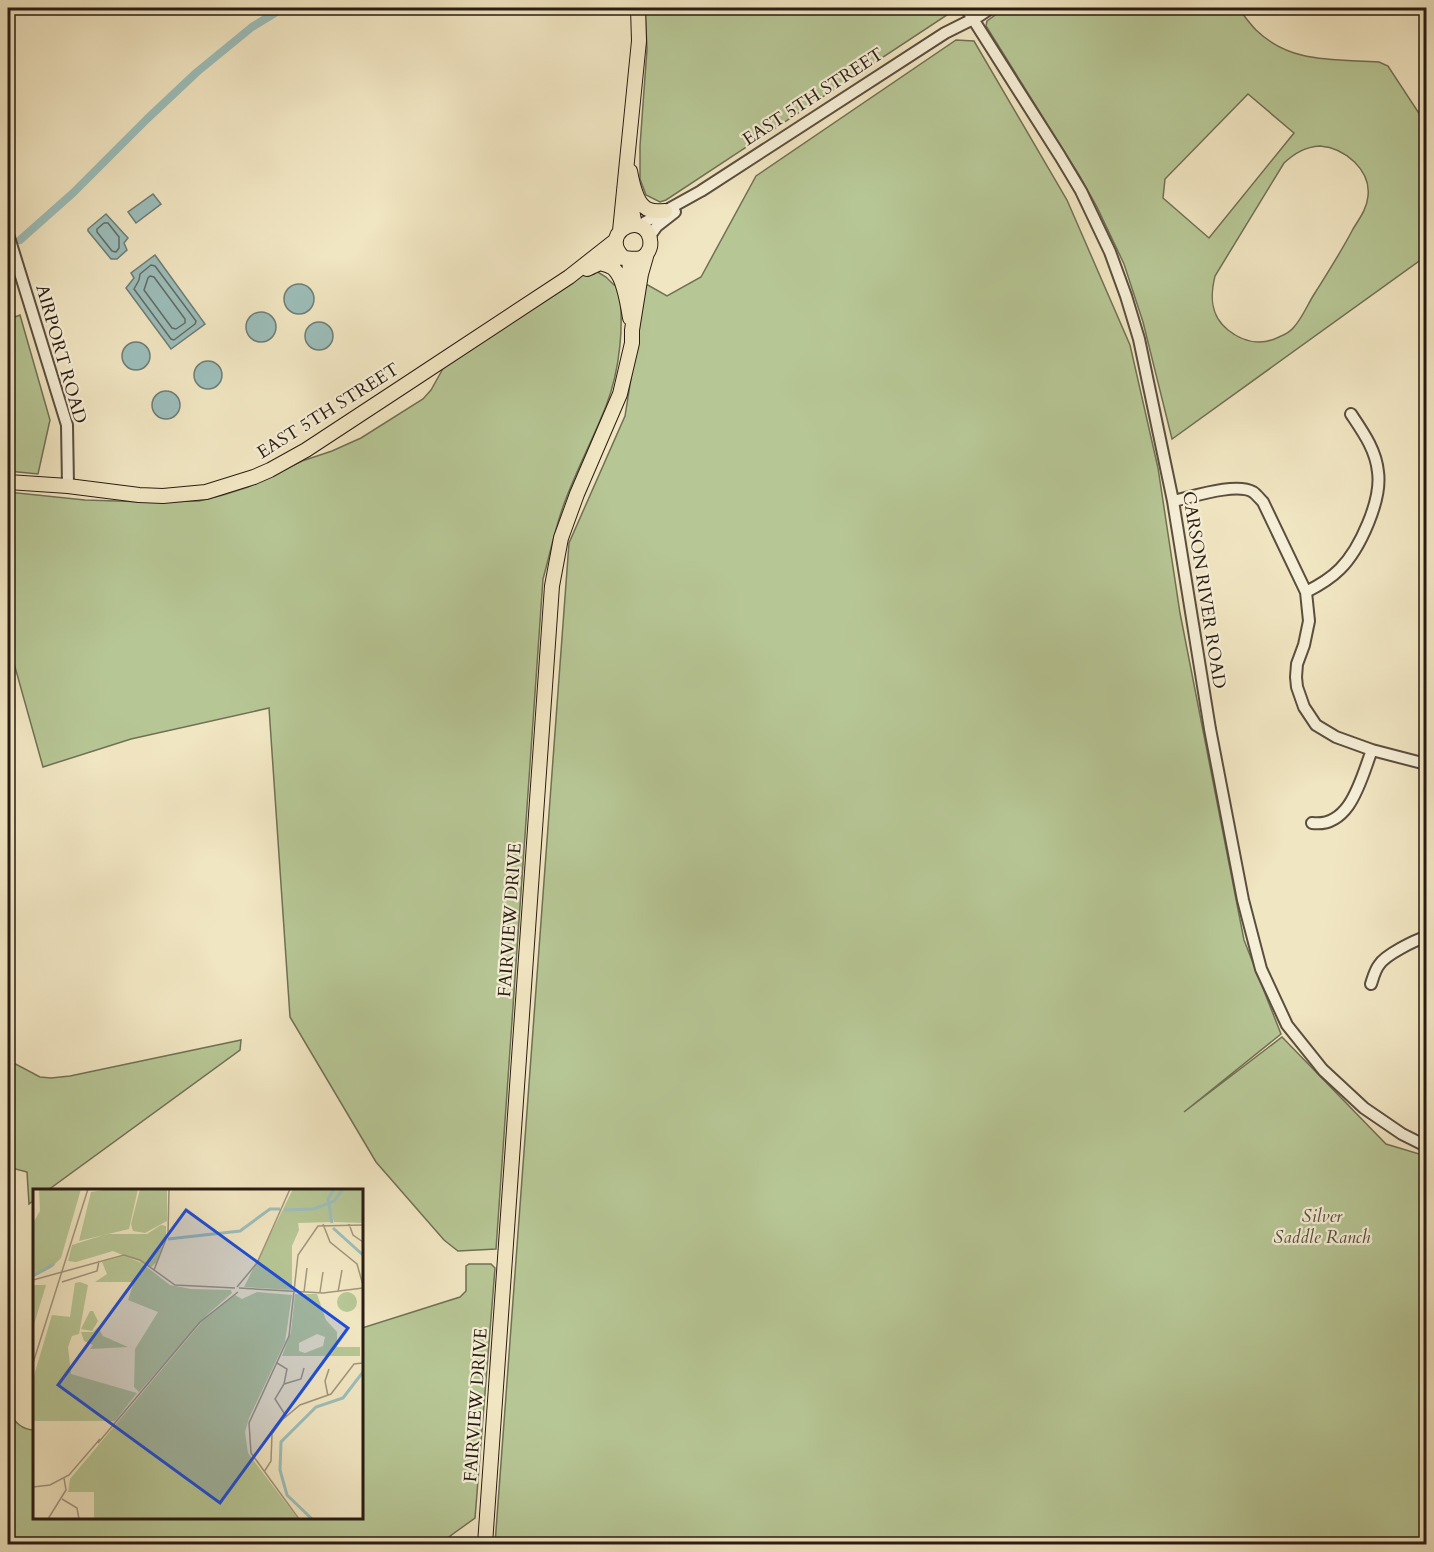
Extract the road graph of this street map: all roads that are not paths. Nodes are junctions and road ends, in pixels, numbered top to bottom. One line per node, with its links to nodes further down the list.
1 (638, 8): 6 (main road)
2 (967, 8): 4 (street, CARSON RIVER ROAD); 5 (street, EAST 5TH STREET)
3 (991, 8): 4 (street, EAST 5TH STREET)
4 (973, 19): 5 (street, EAST 5TH STREET); 21 (street, CARSON RIVER ROAD)
5 (945, 33): 7 (street, EAST 5TH STREET)
6 (626, 165): 8 (main road); 9 (main road); 11 (main road)
7 (701, 191): 8 (street, EAST 5TH STREET); 12 (street, EAST 5TH STREET)
8 (665, 211): 9 (street, EAST 5TH STREET)
9 (637, 225): 11 (main road); 12 (main road)
10 (8, 234): 20 (street, AIRPORT ROAD)
11 (618, 236): 14 (main road); 16 (main road, EAST 5TH STREET)
12 (650, 237): 13 (main road)
13 (647, 253): 14 (main road); 17 (main road, FAIRVIEW DRIVE)
14 (626, 258): 15 (main road, EAST 5TH STREET); 17 (main road, FAIRVIEW DRIVE)
15 (601, 263): 16 (main road, EAST 5TH STREET); 17 (main road)
16 (569, 277): 20 (main road, EAST 5TH STREET)
17 (633, 326): 29 (main road, FAIRVIEW DRIVE)
18 (1351, 414): 22 (street)
19 (8, 482): 20 (main road, EAST 5TH STREET)
20 (68, 486)
21 (1173, 501): 22 (street); 28 (street, CARSON RIVER ROAD)
22 (1306, 592): 23 (street)
23 (1372, 750): 24 (street); 25 (street)
24 (1426, 764)
25 (1312, 823)
26 (1426, 937): 27 (street)
27 (1371, 984)
28 (1426, 1146)
29 (484, 1541)

